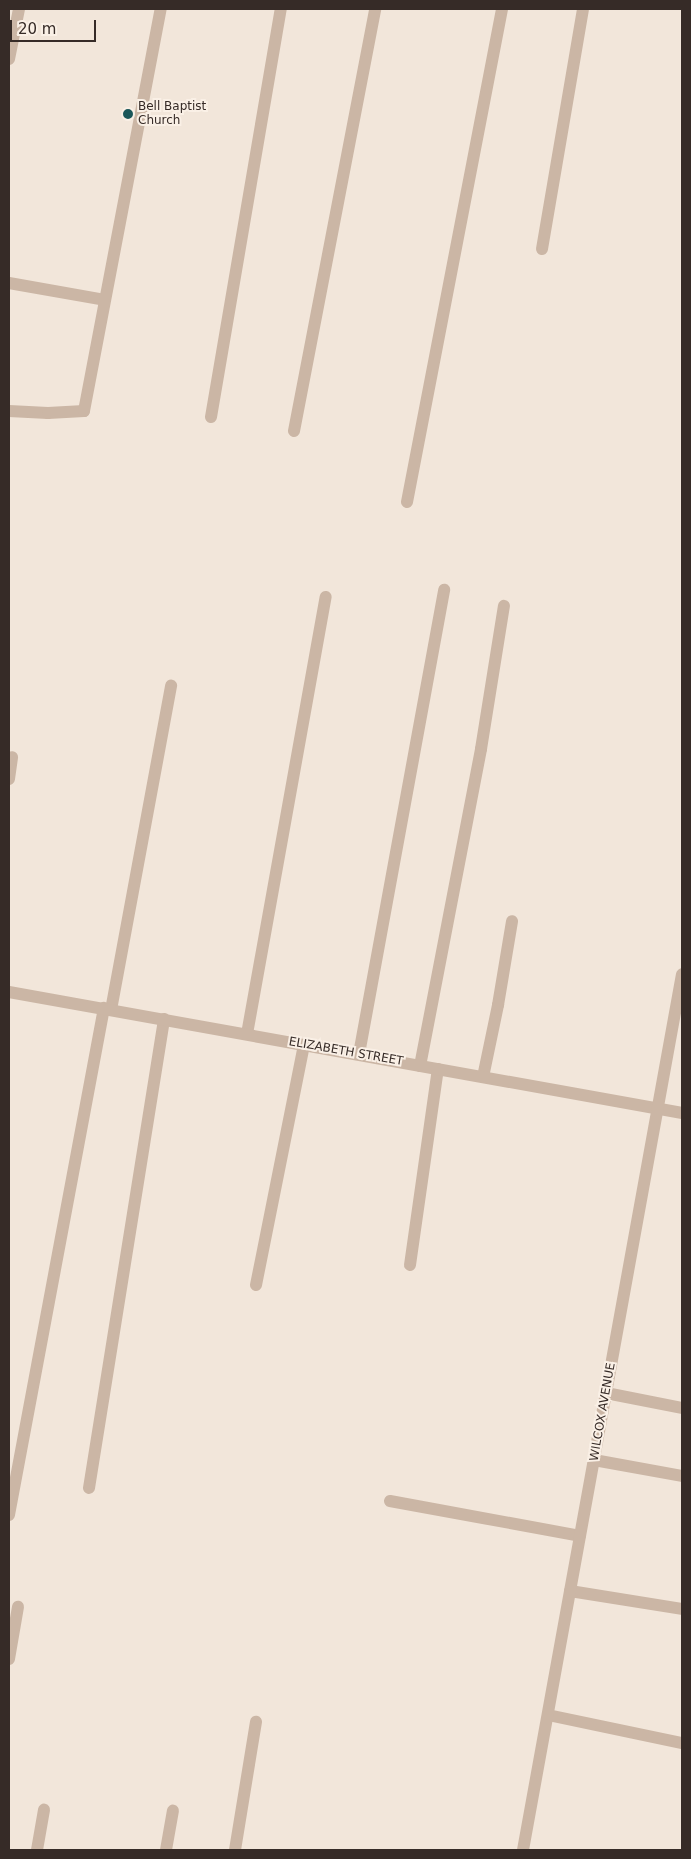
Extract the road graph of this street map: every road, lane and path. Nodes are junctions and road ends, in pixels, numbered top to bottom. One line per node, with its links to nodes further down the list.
1 (19, 9): 7 (street)
2 (161, 9): 10 (street)
3 (281, 9): 12 (street)
4 (374, 9): 13 (street)
5 (502, 9): 14 (street)
6 (583, 9): 8 (street)
7 (9, 60)
8 (542, 249)
9 (9, 283): 10 (street)
10 (106, 300): 11 (street)
11 (9, 411)
12 (211, 417)
13 (294, 431)
14 (407, 502)
15 (444, 590): 28 (street)
16 (326, 597): 26 (street)
17 (504, 606): 29 (street)
18 (171, 686): 24 (street)
19 (12, 757): 20 (street)
20 (9, 779)
21 (512, 920): 31 (street)
22 (682, 974): 32 (street, WILCOX AVENUE)
23 (9, 992): 24 (street, ELIZABETH STREET)
24 (107, 1009): 25 (street, ELIZABETH STREET); 42 (street)
25 (164, 1019): 26 (street, ELIZABETH STREET); 40 (street)
26 (247, 1034): 27 (street, ELIZABETH STREET)
27 (304, 1045): 28 (street, ELIZABETH STREET); 35 (street)
28 (359, 1054): 29 (street, ELIZABETH STREET)
29 (420, 1066): 30 (street, ELIZABETH STREET)
30 (438, 1069): 31 (street, ELIZABETH STREET); 34 (street)
31 (483, 1077): 32 (street, ELIZABETH STREET)
32 (658, 1108): 33 (street, ELIZABETH STREET); 36 (street, WILCOX AVENUE)
33 (682, 1113)
34 (410, 1265)
35 (256, 1285)
36 (606, 1393): 37 (street); 38 (street, WILCOX AVENUE)
37 (682, 1408)
38 (594, 1460): 39 (street); 43 (street, WILCOX AVENUE)
39 (682, 1476)
40 (89, 1488)
41 (390, 1501): 43 (street)
42 (9, 1515)
43 (580, 1536): 44 (street, WILCOX AVENUE)
44 (570, 1591): 46 (street); 48 (street, WILCOX AVENUE)
45 (18, 1606): 47 (street)
46 (682, 1609)
47 (9, 1659)
48 (548, 1715): 50 (street); 56 (street, WILCOX AVENUE)
49 (256, 1722): 55 (street)
50 (682, 1743)
51 (44, 1810): 53 (street)
52 (173, 1811): 54 (street)
53 (37, 1850)
54 (166, 1850)
55 (235, 1850)
56 (523, 1850)

